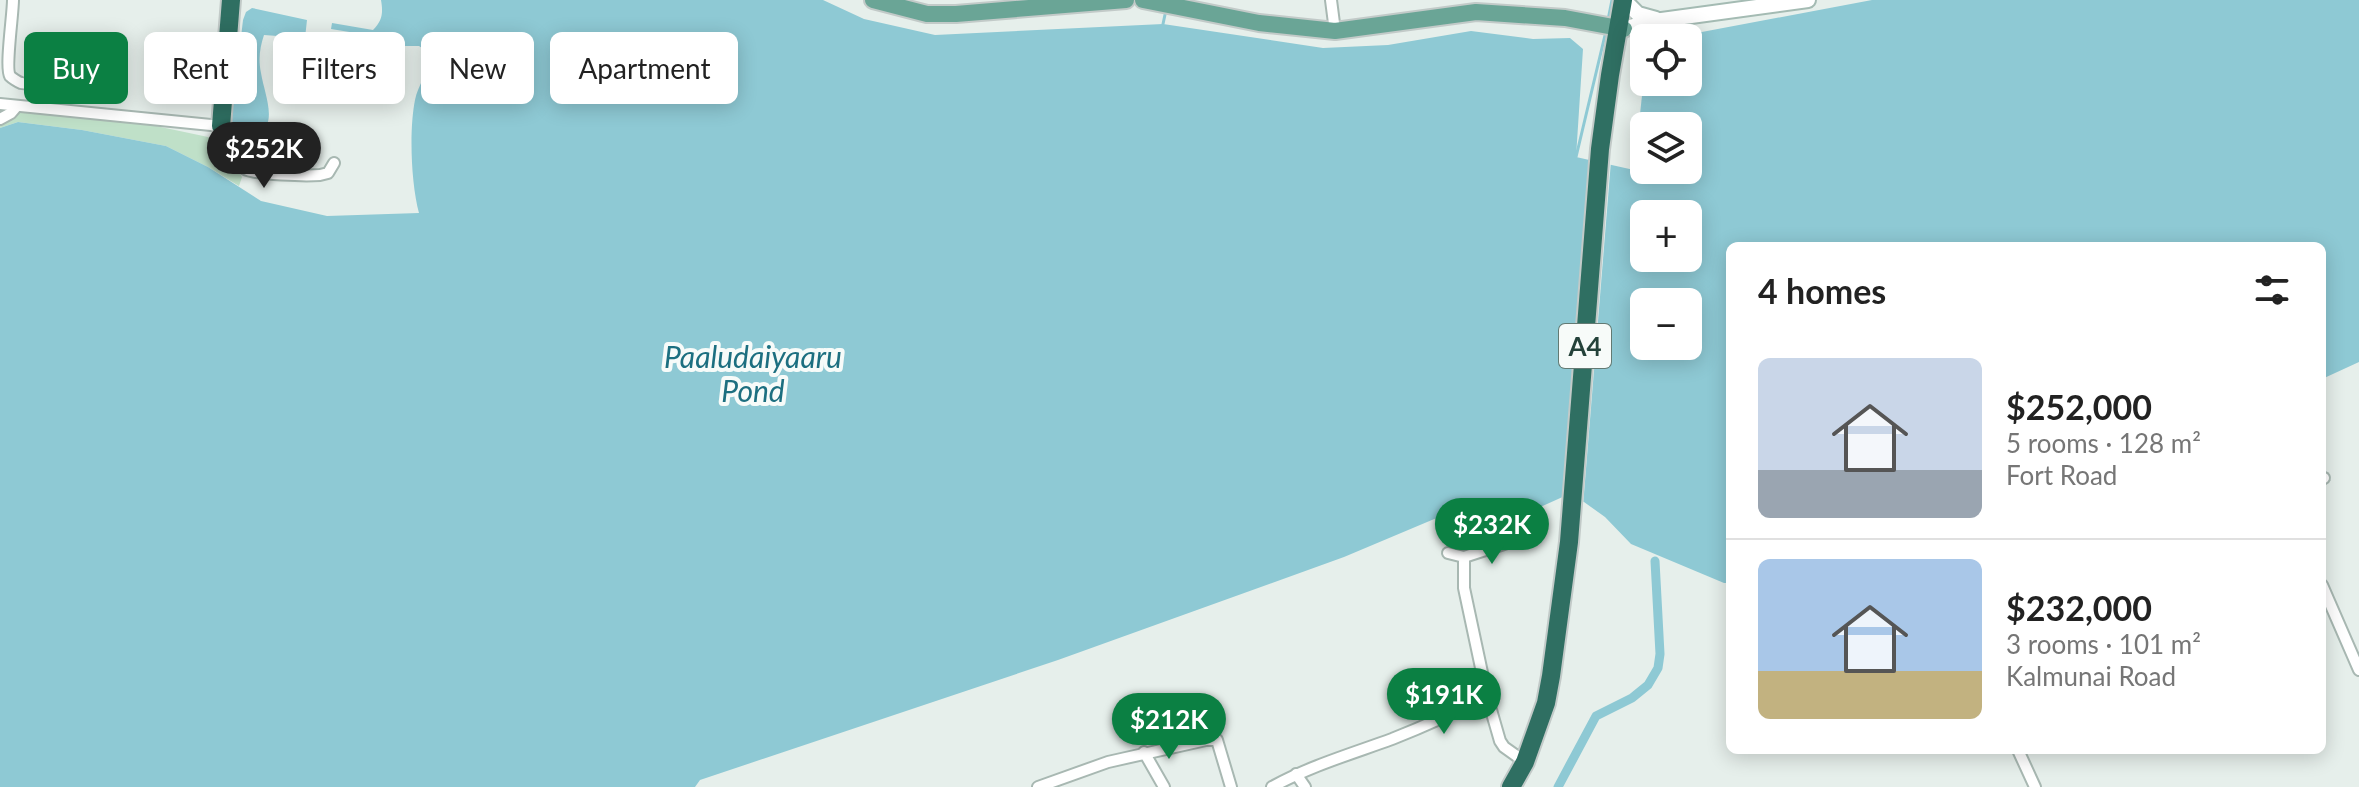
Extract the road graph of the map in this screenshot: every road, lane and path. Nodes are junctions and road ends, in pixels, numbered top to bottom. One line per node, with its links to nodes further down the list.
1 (13, 0): 15 (street)
2 (231, 0): 19 (highway)
3 (873, 0): 4 (main road)
4 (1103, 0): 5 (main road)
5 (1126, 0)
6 (1143, 0): 10 (main road)
7 (1331, 0): 13 (street)
8 (1808, 0): 12 (street)
9 (1627, 1): 12 (street); 14 (highway, A4)
10 (1163, 2): 13 (main road)
11 (1521, 7): 13 (main road); 14 (main road)
12 (1661, 20): 14 (street)
13 (1335, 31)
14 (1619, 33): 22 (highway, A4)
15 (24, 83)
16 (0, 104): 17 (street)
17 (17, 106): 18 (street); 19 (street)
18 (0, 119)
19 (221, 126): 20 (street)
20 (334, 163)
21 (1510, 542): 24 (street)
22 (1572, 542): 30 (highway, A4); 40 (highway, A4)
23 (1448, 553): 24 (street)
24 (1464, 557): 27 (street)
25 (2326, 594): 26 (street)
26 (2359, 670)
27 (1487, 696): 30 (street); 31 (street)
28 (1144, 752): 32 (street); 35 (street); 36 (street)
29 (2020, 754): 41 (street)
30 (1525, 762): 39 (highway, A4)
31 (1296, 774): 37 (street); 38 (street)
32 (1070, 775): 33 (street); 34 (street)
33 (1038, 787)
34 (1074, 787)
35 (1164, 787)
36 (1231, 787)
37 (1272, 787)
38 (1305, 787)
39 (1511, 787)
40 (1521, 787)
41 (2035, 787)

